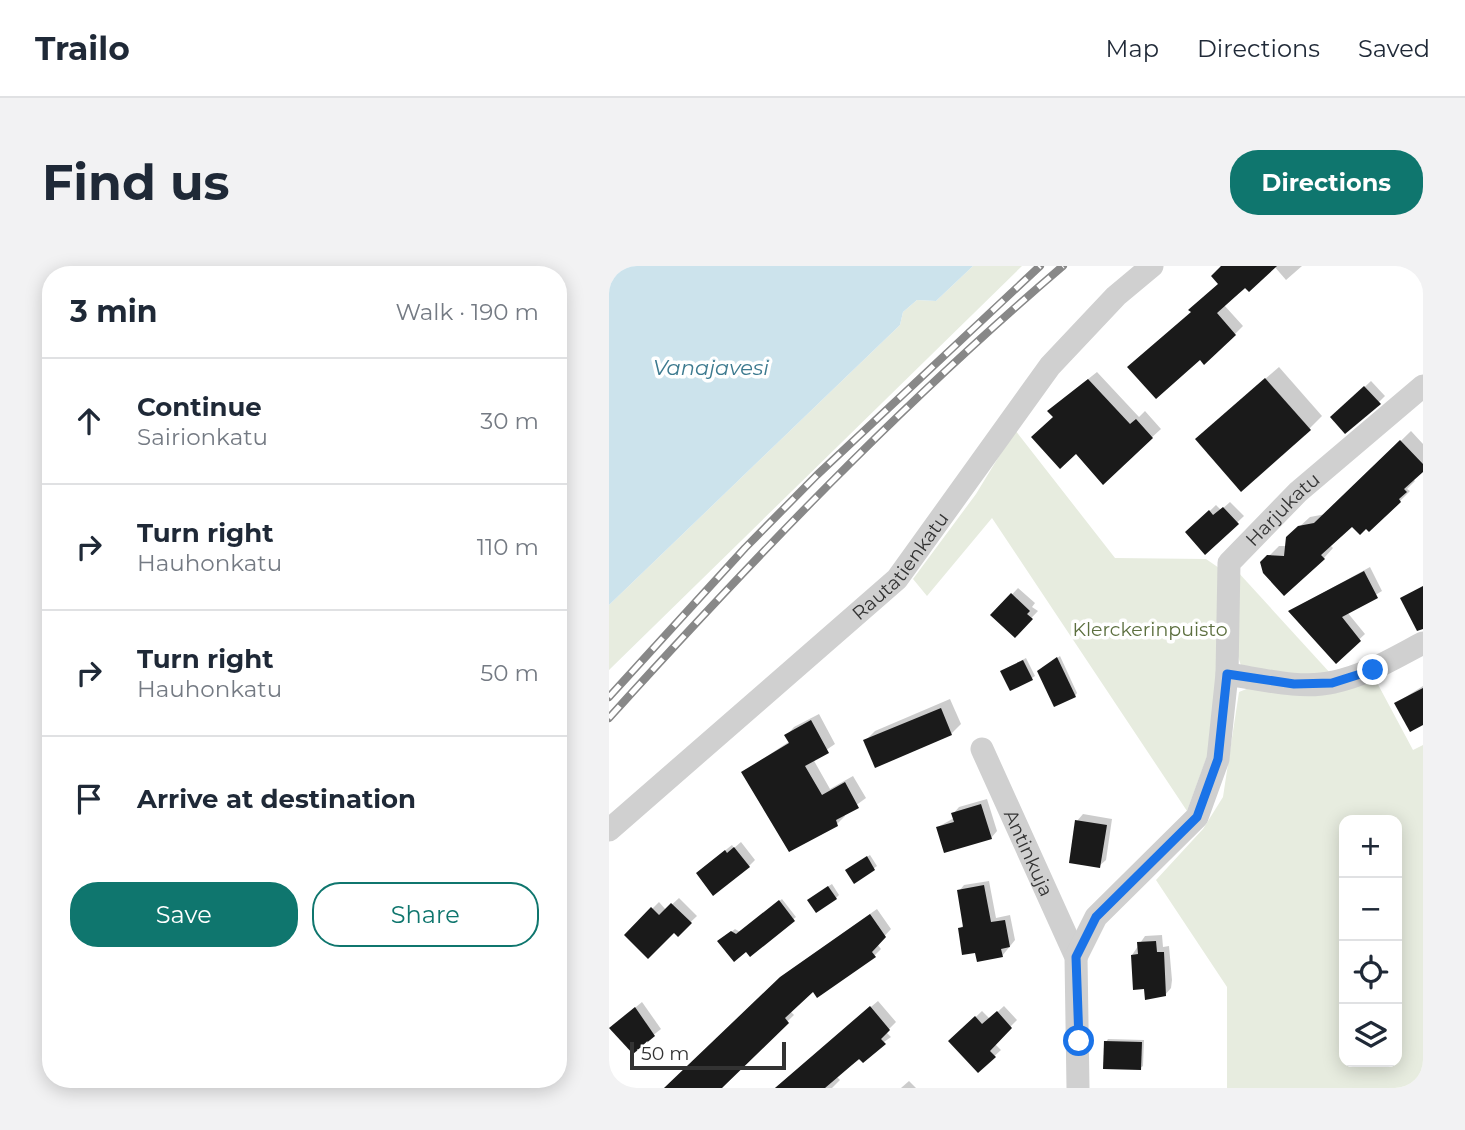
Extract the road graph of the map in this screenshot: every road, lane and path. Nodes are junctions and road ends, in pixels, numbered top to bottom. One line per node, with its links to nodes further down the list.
1 (1151, 266): 6 (street, Rautatienkatu)
2 (1423, 386): 4 (street, Harjukatu)
3 (1423, 643): 4 (street)
4 (1227, 674): 7 (street, Harjukatu)
5 (982, 748): 7 (street, Antinkuja)
6 (609, 830)
7 (1076, 957): 8 (street)
8 (1078, 1088)

